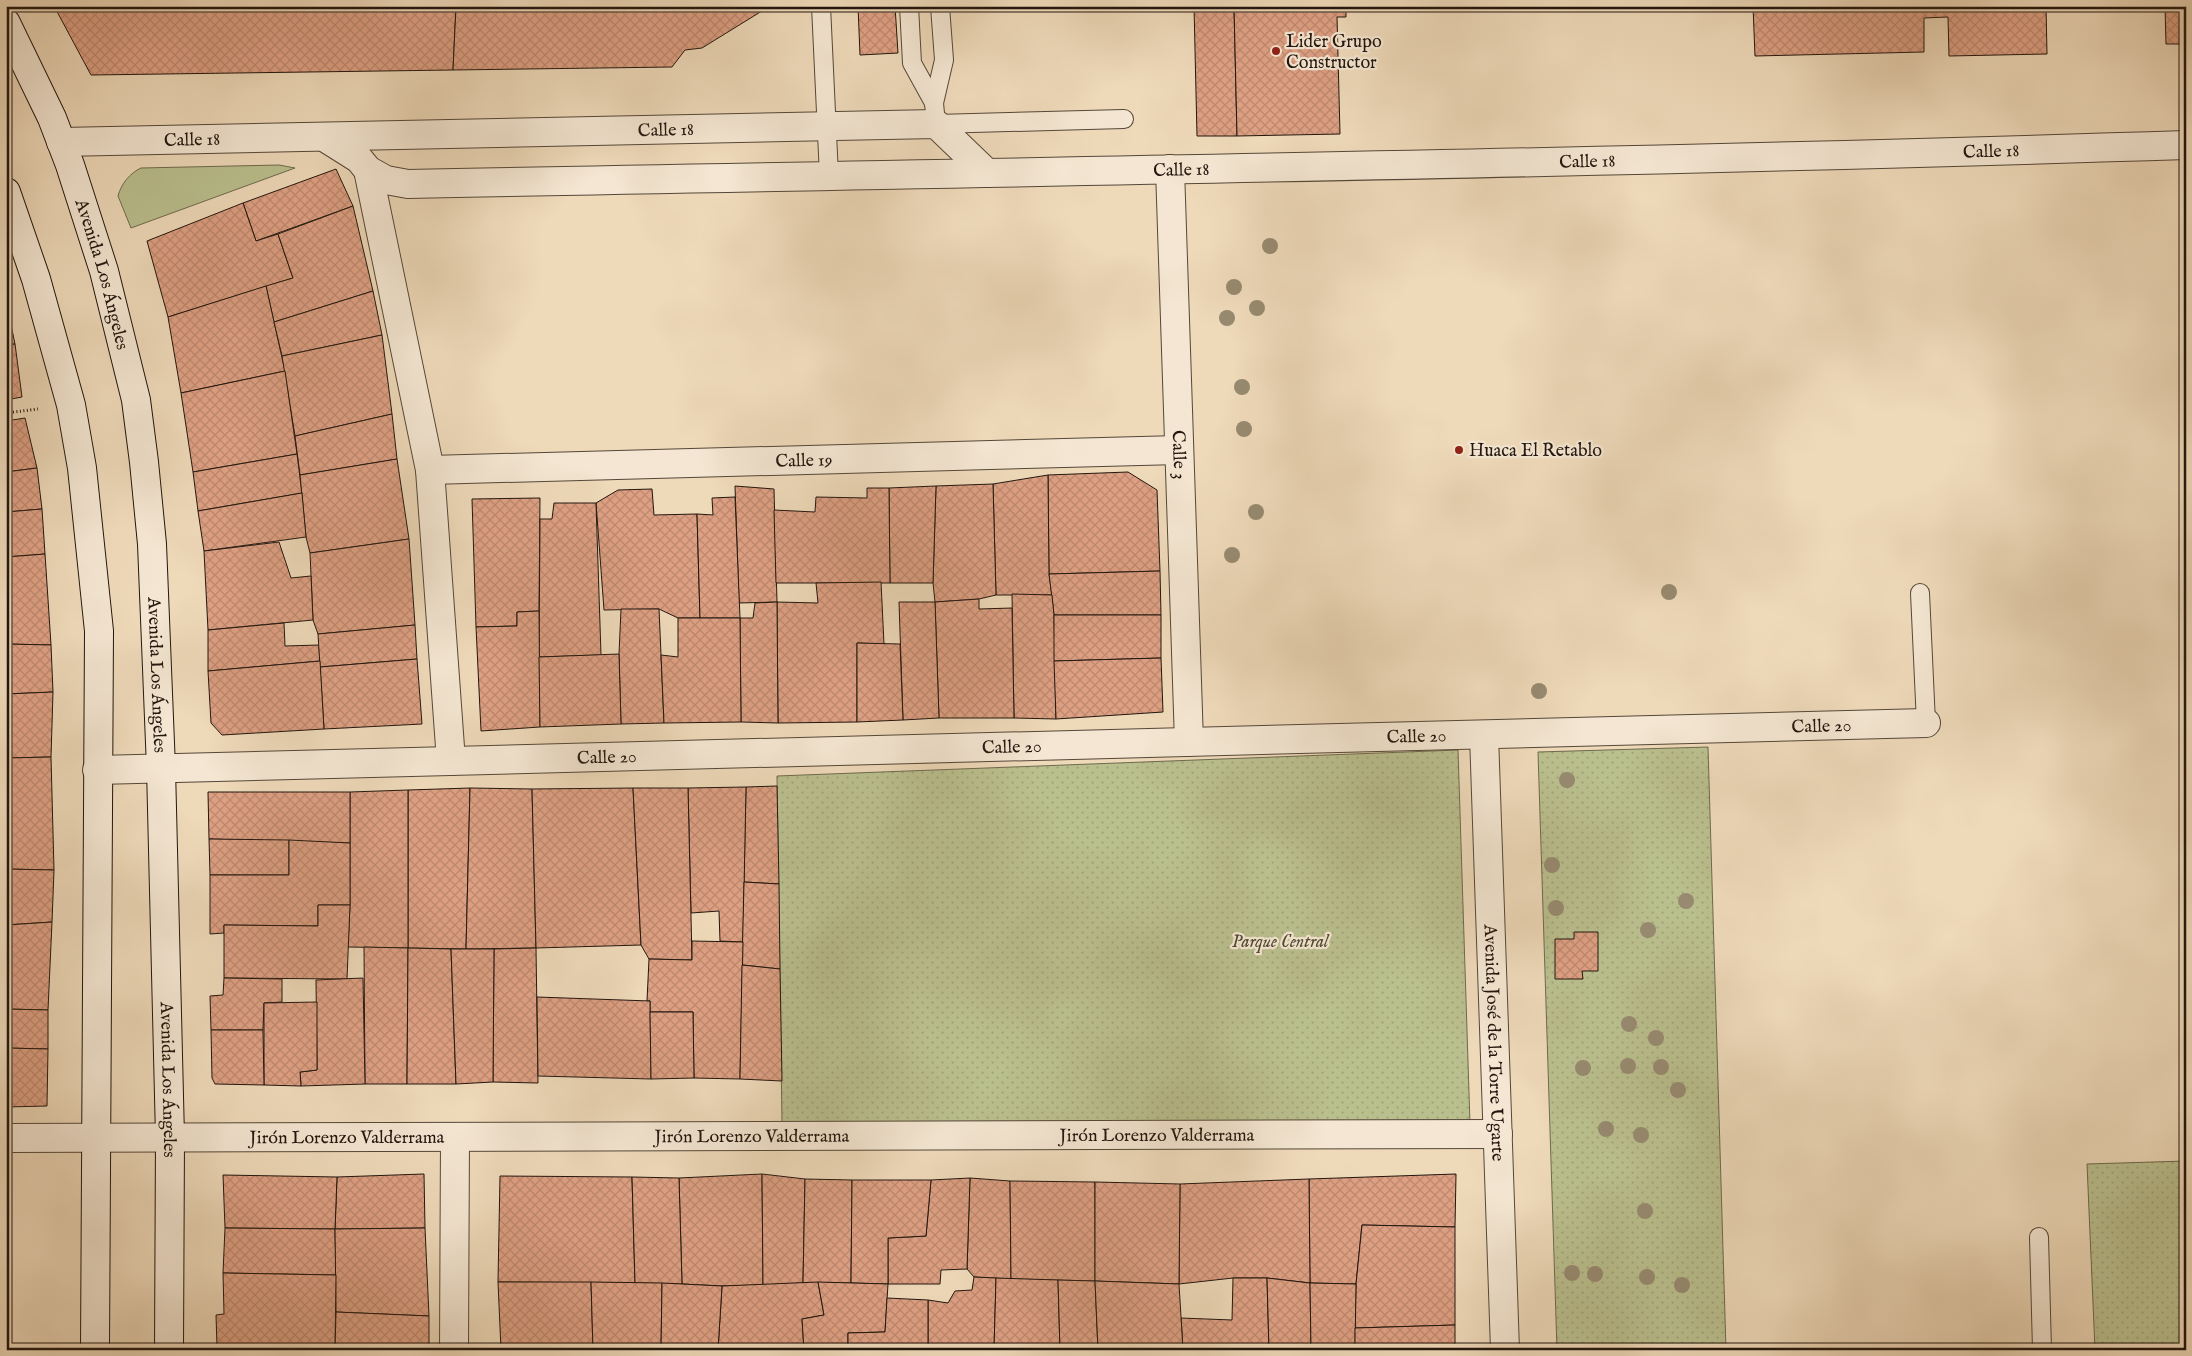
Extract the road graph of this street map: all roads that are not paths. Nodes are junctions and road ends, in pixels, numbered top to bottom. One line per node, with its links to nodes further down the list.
1 (821, 6): 7 (lane)
2 (909, 6): 5 (lane)
3 (940, 6): 5 (lane)
4 (6, 23): 9 (street, Avenida Los Ángeles)
5 (935, 113): 6 (lane); 7 (street, Calle 18); 13 (street)
6 (1124, 119)
7 (826, 126): 8 (street, Calle 18); 14 (lane)
8 (324, 136): 9 (street, Calle 18); 12 (street, Calle 18)
9 (61, 142): 23 (street, Avenida Los Ángeles)
10 (2186, 145): 11 (street, Calle 18)
11 (1170, 169): 13 (street, Calle 18); 16 (street, Calle 3)
12 (368, 170): 14 (street, Calle 18); 17 (street)
13 (987, 173): 14 (street, Calle 18)
14 (828, 176)
15 (6, 192): 24 (street)
16 (1179, 450): 17 (street, Calle 19); 21 (street, Calle 3)
17 (430, 470): 22 (street)
18 (1920, 594): 19 (lane)
19 (1926, 723): 20 (street, Calle 20)
20 (1484, 735): 21 (street, Calle 20); 25 (street, Avenida José de la Torre Ugarte)
21 (1189, 742): 22 (street, Calle 20)
22 (451, 761): 23 (street, Calle 20)
23 (161, 768): 24 (street, Calle 20); 26 (street, Avenida Los Ángeles)
24 (97, 770): 29 (street)
25 (1498, 1134): 27 (street, Jirón Lorenzo Valderrama); 34 (street, Avenida José de la Torre Ugarte)
26 (170, 1137): 27 (street, Jirón Lorenzo Valderrama); 29 (street, Jirón Lorenzo Valderrama); 32 (street, Avenida Los Ángeles)
27 (455, 1137): 33 (street)
28 (6, 1138): 29 (street, Jirón Lorenzo Valderrama)
29 (96, 1138): 31 (street)
30 (2039, 1237): 35 (lane)
31 (95, 1350)
32 (169, 1350)
33 (454, 1350)
34 (1505, 1350)
35 (2042, 1350)

